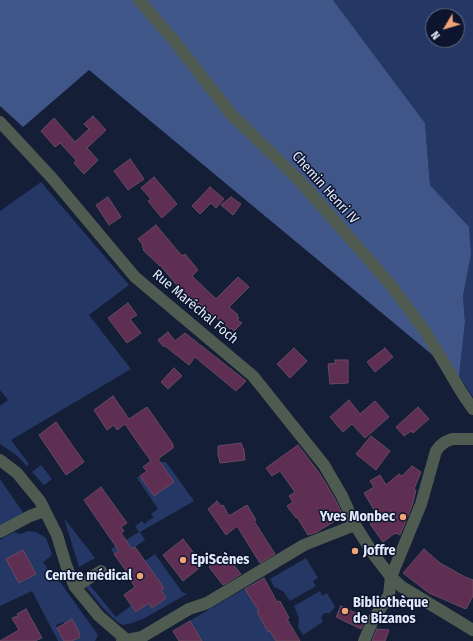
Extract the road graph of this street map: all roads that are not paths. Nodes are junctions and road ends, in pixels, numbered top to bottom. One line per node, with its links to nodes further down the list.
1 (139, 0): 3 (street, Chemin Henri IV)
2 (0, 122): 7 (street, Rue Maréchal Foch)
3 (473, 409)
4 (473, 439): 10 (street)
5 (0, 460): 6 (street)
6 (44, 511): 8 (street); 11 (street)
7 (355, 525): 10 (street, Rue Maréchal Foch); 13 (street)
8 (0, 532)
9 (101, 572): 11 (street)
10 (392, 577): 12 (street, Rue Maréchal Foch); 14 (street)
11 (75, 587): 13 (street)
12 (473, 630)
13 (126, 641)
14 (364, 641)

